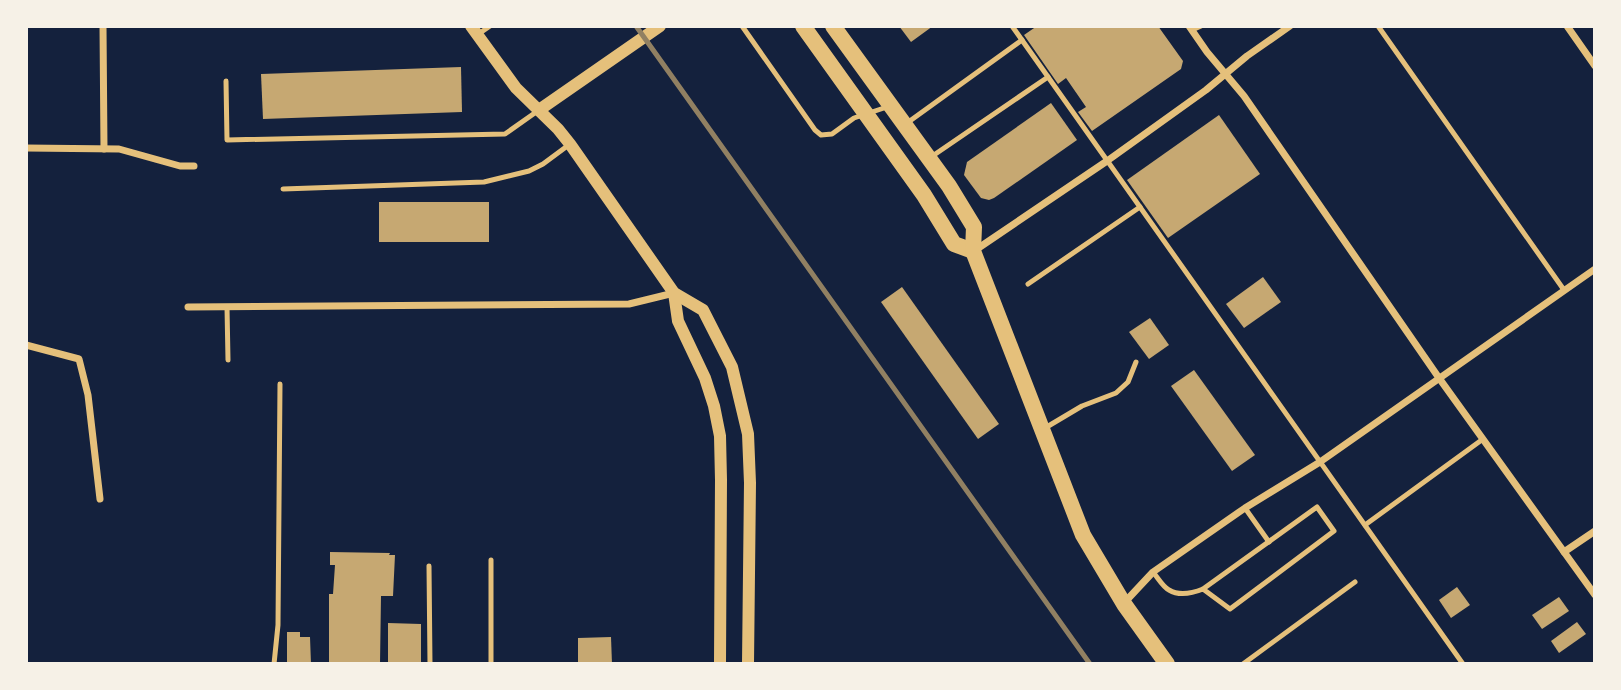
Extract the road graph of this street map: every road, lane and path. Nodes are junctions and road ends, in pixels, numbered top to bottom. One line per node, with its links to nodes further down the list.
1 (103, 26): 25 (street)
2 (490, 26): 13 (lane)
3 (660, 26): 20 (street)
4 (742, 26): 21 (lane)
5 (803, 26): 21 (main road)
6 (833, 26): 19 (main road)
7 (1012, 26): 14 (lane)
8 (1201, 26): 12 (lane)
9 (1290, 26): 16 (street)
10 (1378, 26): 34 (lane)
11 (1567, 26): 15 (street)
12 (1191, 28): 16 (street)
13 (474, 31): 20 (street)
14 (1022, 40): 17 (lane); 22 (lane)
15 (1595, 66)
16 (1226, 74): 27 (street); 41 (street)
17 (1048, 77): 26 (lane); 27 (lane)
18 (226, 81): 20 (lane)
19 (890, 106): 21 (lane); 22 (main road)
20 (539, 110): 23 (street)
21 (865, 114): 31 (main road)
22 (904, 125): 26 (main road)
23 (570, 144): 29 (lane); 35 (street)
24 (26, 148): 25 (street)
25 (104, 149): 28 (street)
26 (929, 159): 31 (main road)
27 (1107, 161): 30 (lane); 31 (street)
28 (194, 166)
29 (283, 189)
30 (1140, 207): 33 (lane); 45 (lane)
31 (973, 251): 43 (main road)
32 (1595, 269): 34 (street)
33 (1028, 284)
34 (1564, 290): 41 (street)
35 (674, 293): 37 (street); 62 (street); 63 (street)
36 (188, 307): 37 (street)
37 (227, 307): 39 (lane)
38 (26, 345): 46 (street)
39 (228, 360)
40 (1136, 362): 43 (lane)
41 (1439, 378): 44 (street); 45 (street)
42 (280, 384): 59 (lane)
43 (1042, 430): 58 (main road)
44 (1483, 439): 48 (lane); 51 (street)
45 (1321, 462): 47 (street); 48 (lane)
46 (100, 499)
47 (1245, 508): 50 (lane); 54 (street)
48 (1365, 525): 66 (lane)
49 (1595, 531): 51 (street)
50 (1269, 542): 56 (lane); 56 (lane)
51 (1564, 552): 57 (street)
52 (491, 560): 61 (lane)
53 (429, 566): 60 (lane)
54 (1153, 572): 56 (lane); 58 (street)
55 (1355, 582): 65 (lane)
56 (1203, 589)
57 (1595, 595)
58 (1124, 604): 64 (main road)
59 (274, 664)
60 (430, 664)
61 (491, 664)
62 (720, 664)
63 (748, 664)
64 (1167, 664)
65 (1242, 664)
66 (1463, 664)

